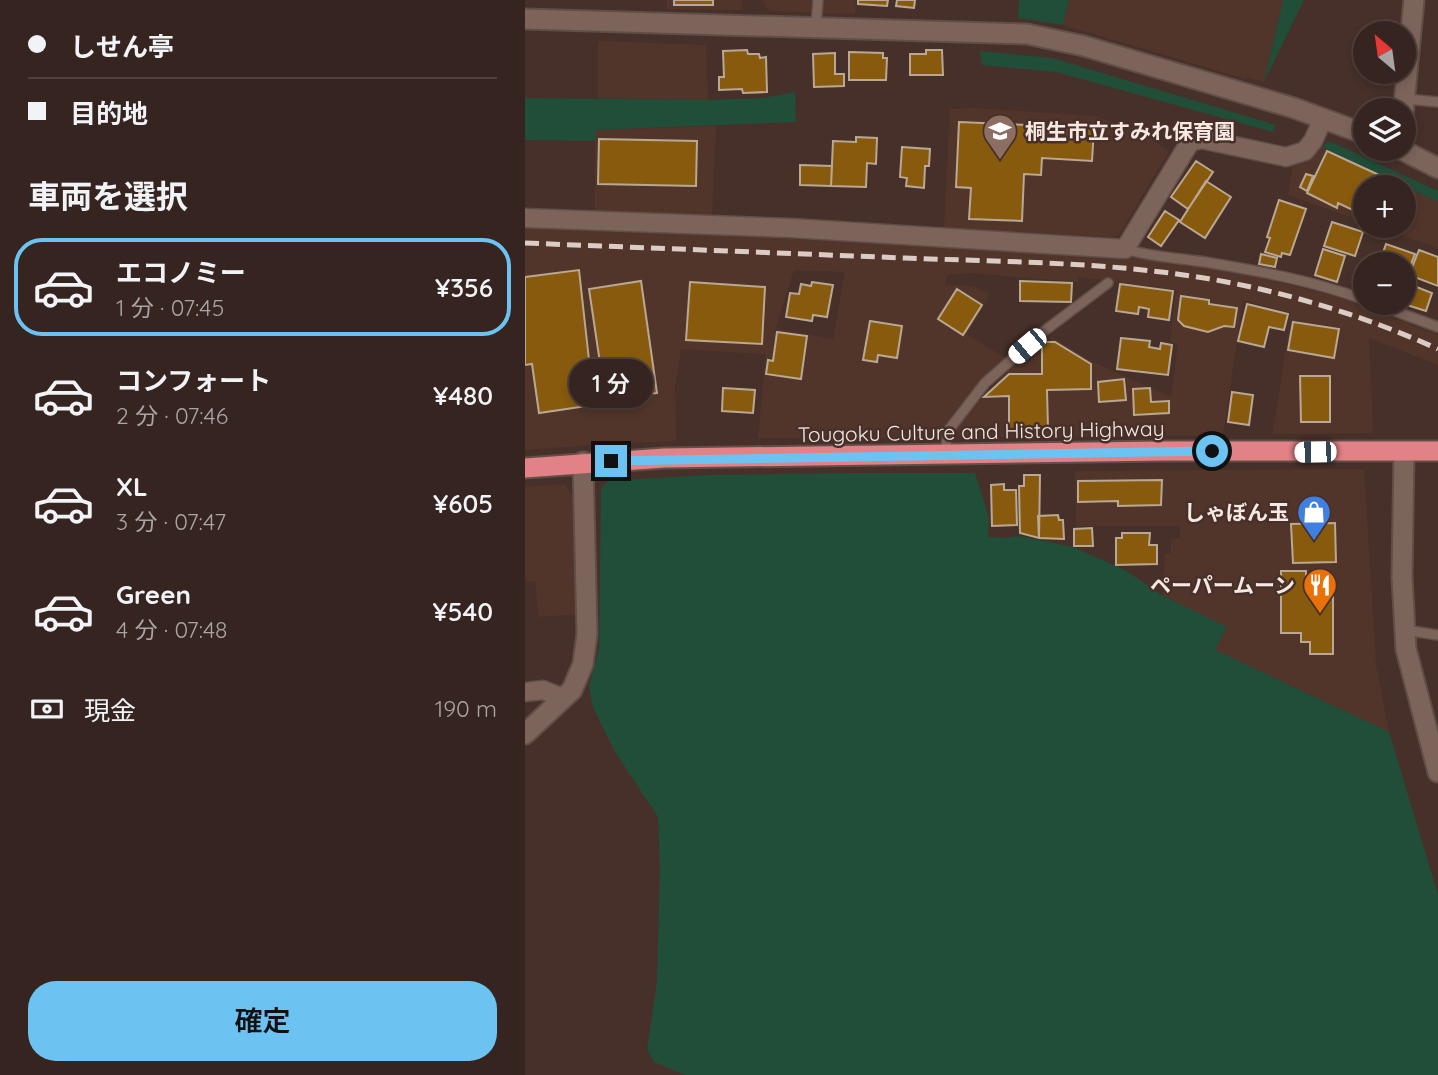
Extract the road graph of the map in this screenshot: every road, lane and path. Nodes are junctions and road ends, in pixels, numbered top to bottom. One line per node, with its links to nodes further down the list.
1 (818, 0): 4 (lane)
2 (1414, 0): 5 (street)
3 (525, 19): 4 (street)
4 (816, 27): 8 (street)
5 (1406, 98)
6 (1438, 102): 7 (lane)
7 (1416, 105)
8 (1323, 119): 9 (street); 13 (street)
9 (1353, 130)
10 (1416, 157): 11 (street)
11 (1438, 168)
12 (525, 218): 13 (street)
13 (1125, 249): 15 (lane)
14 (1108, 283): 20 (lane)
15 (1353, 296)
16 (1406, 315): 17 (lane)
17 (1438, 327)
18 (1438, 451): 19 (highway, Tougoku Culture and History Highway)
19 (1404, 452): 20 (highway, Tougoku Culture and History Highway); 23 (street)
20 (945, 454): 21 (highway, Tougoku Culture and History Highway)
21 (583, 463): 22 (highway, Tougoku Culture and History Highway); 26 (street)
22 (525, 467)
23 (1405, 630): 24 (lane); 28 (street)
24 (1438, 635)
25 (525, 691): 26 (street)
26 (563, 698): 27 (street)
27 (525, 734)
28 (1438, 772)

